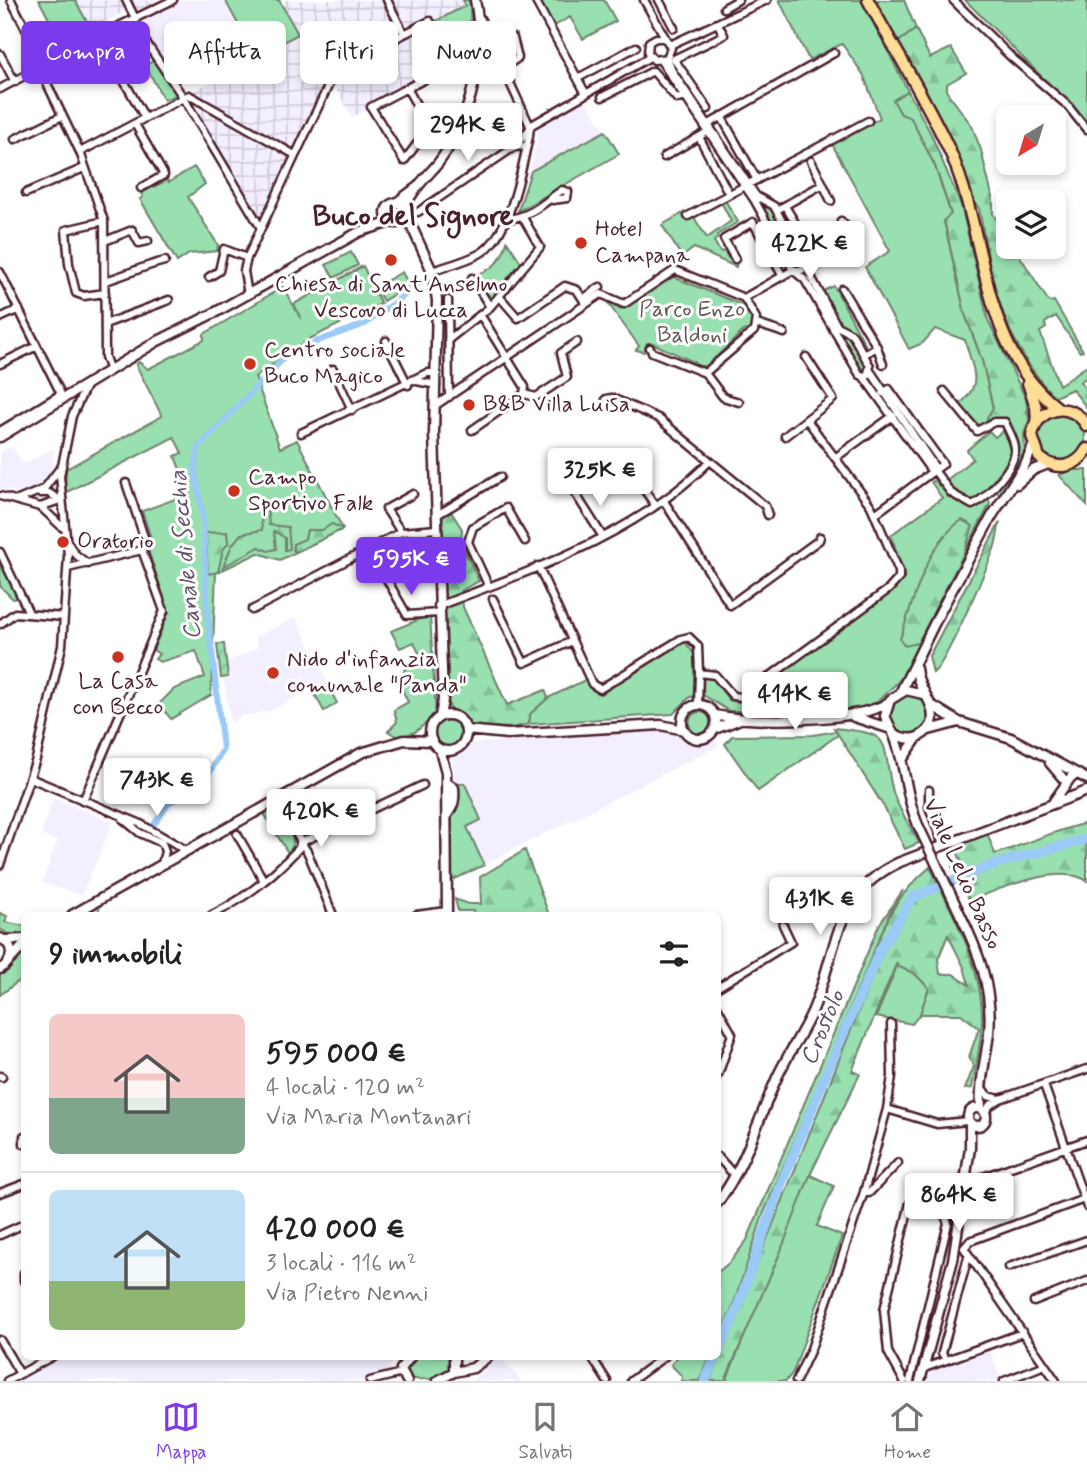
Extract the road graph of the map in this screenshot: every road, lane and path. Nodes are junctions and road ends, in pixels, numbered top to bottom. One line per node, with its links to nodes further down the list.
1 (11, 0): 18 (street)
2 (126, 0): 15 (street)
3 (173, 0): 15 (street)
4 (387, 0): 21 (street)
5 (475, 0): 14 (street)
6 (642, 0): 22 (street); 23 (street)
7 (659, 0): 20 (street)
8 (738, 0): 13 (street)
9 (767, 0): 19 (street)
10 (868, 0): 133 (main road)
11 (953, 0): 52 (street)
12 (536, 2): 31 (street)
13 (724, 8)
14 (478, 16): 16 (street); 17 (street)
15 (134, 21)
16 (478, 21)
17 (480, 21)
18 (21, 22)
19 (718, 24): 24 (street); 44 (street)
20 (674, 28)
21 (404, 34): 38 (street); 58 (street)
22 (655, 38): 23 (street); 29 (street)
23 (664, 38): 24 (street)
24 (670, 45): 30 (street)
25 (150, 46): 41 (street)
26 (636, 47): 31 (street)
27 (835, 53): 46 (street)
28 (0, 54): 33 (street)
29 (650, 57): 30 (street); 40 (street)
30 (664, 60): 43 (street); 51 (street)
31 (578, 78): 40 (street)
32 (21, 79): 33 (street)
33 (15, 82): 39 (street)
34 (49, 84): 45 (street)
35 (126, 84): 47 (street)
36 (472, 84): 65 (street)
37 (510, 84): 50 (street)
38 (407, 88): 38 (street)
39 (0, 89)
40 (586, 93): 50 (street)
41 (183, 97): 47 (street); 58 (street); 86 (street)
42 (602, 97): 43 (street)
43 (687, 97): 51 (street)
44 (708, 109)
45 (62, 116): 54 (street); 57 (street)
46 (722, 117): 51 (street); 62 (street)
47 (145, 118): 49 (street)
48 (868, 121): 62 (street)
49 (135, 124): 57 (street); 66 (street)
50 (530, 127): 55 (street); 56 (street)
51 (709, 127): 53 (street); 64 (street)
52 (1087, 130)
53 (699, 137): 59 (street); 68 (street)
54 (15, 139)
55 (516, 146): 56 (street); 76 (street)
56 (527, 146): 80 (street)
57 (80, 152): 61 (street)
58 (295, 155): 86 (street)
59 (664, 157)
60 (811, 161): 63 (street)
61 (84, 168): 67 (street); 81 (street)
62 (757, 180): 64 (street)
63 (824, 184): 70 (street); 73 (street)
64 (747, 185): 68 (street); 71 (street); 77 (street)
65 (418, 186): 72 (street); 75 (street)
66 (141, 188)
67 (26, 193)
68 (729, 194): 79 (street)
69 (553, 200): 78 (street)
70 (831, 201)
71 (767, 203): 74 (street); 77 (street)
72 (392, 205): 75 (street); 84 (street); 88 (street)
73 (785, 206): 74 (street); 92 (street)
74 (777, 210): 96 (street)
75 (406, 212): 84 (street); 89 (street)
76 (418, 212)
77 (762, 214): 85 (street); 97 (street)
78 (522, 216): 80 (street); 107 (street)
79 (688, 216)
80 (506, 219): 98 (street)
81 (103, 221): 90 (street); 105 (street)
82 (129, 221): 87 (street)
83 (841, 221): 92 (street)
84 (394, 222): 88 (street); 89 (street)
85 (753, 222): 94 (street); 100 (street)
86 (261, 228): 93 (street)
87 (132, 230): 90 (street); 91 (street)
88 (359, 232): 106 (street)
89 (414, 233): 98 (street)
90 (105, 241): 103 (street)
91 (148, 241)
92 (814, 256): 96 (street)
93 (247, 258): 101 (street); 106 (street)
94 (735, 259)
95 (165, 261): 103 (street)
96 (806, 262): 97 (street); 118 (street)
97 (793, 270): 100 (street); 120 (street)
98 (432, 271): 136 (street)
99 (0, 272): 113 (street)
100 (782, 275): 108 (street)
101 (209, 277)
102 (472, 278): 112 (street)
103 (105, 281): 105 (street)
104 (842, 289): 125 (street)
105 (105, 293): 116 (street)
106 (248, 295): 134 (street)
107 (499, 296): 111 (street); 112 (street)
108 (744, 298): 111 (street); 117 (street)
109 (169, 300): 116 (street)
110 (448, 300): 122 (street)
111 (585, 302): 128 (street)
112 (490, 307): 114 (street)
113 (19, 309): 115 (street); 124 (street)
114 (481, 316): 122 (street); 128 (street)
115 (0, 318)
116 (106, 324): 134 (street)
117 (757, 324): 119 (street); 137 (street)
118 (845, 330): 120 (street); 127 (street)
119 (784, 333)
120 (839, 339): 138 (street)
121 (386, 341): 140 (street)
122 (448, 341): 145 (street)
123 (577, 342): 144 (street)
124 (37, 346): 130 (street); 156 (street)
125 (877, 347): 127 (street); 131 (street)
126 (650, 348): 137 (street)
127 (864, 354): 135 (street)
128 (507, 356): 144 (street); 145 (street)
129 (806, 357): 152 (street)
130 (0, 363)
131 (883, 364)
132 (333, 369): 150 (street)
133 (1023, 370): 149 (main road); 153 (main road)
134 (110, 371): 142 (street)
135 (871, 371): 138 (street); 169 (street)
136 (437, 373): 139 (street); 141 (street)
137 (705, 373): 147 (street)
138 (863, 376): 151 (street)
139 (417, 381): 140 (street); 141 (street)
140 (408, 385): 150 (street)
141 (436, 385): 148 (street)
142 (86, 386): 159 (street); 168 (street)
143 (944, 391): 173 (street)
144 (524, 394): 155 (street)
145 (449, 397): 148 (street)
146 (606, 399): 164 (street)
147 (739, 402)
148 (436, 405): 185 (street)
149 (1059, 409): 153 (main road); 154 (main road)
150 (352, 410): 157 (street)
151 (894, 416): 162 (street); 169 (street)
152 (807, 420): 158 (street); 162 (street)
153 (1037, 422): 160 (main road)
154 (1087, 426)
155 (472, 430)
156 (0, 431)
157 (300, 433)
158 (785, 436)
159 (0, 437)
160 (1033, 446): 166 (main road); 176 (street)
161 (1087, 449): 165 (main road)
162 (835, 458): 184 (street)
163 (623, 459): 182 (street)
164 (710, 461): 180 (street); 186 (street)
165 (1075, 463): 166 (main road); 167 (main road)
166 (1048, 464): 176 (street)
167 (1087, 464)
168 (61, 467): 174 (street); 178 (street)
169 (934, 470): 173 (street); 184 (street)
170 (500, 477): 185 (street)
171 (598, 478): 190 (street)
172 (126, 483): 194 (street)
173 (992, 491): 181 (street)
174 (37, 494): 178 (street); 179 (street)
175 (413, 494): 189 (street)
176 (1008, 494): 181 (street)
177 (0, 496): 179 (street)
178 (60, 499): 183 (street); 187 (street)
179 (18, 500): 183 (street)
180 (664, 501): 182 (street); 191 (street)
181 (1002, 502): 208 (street)
182 (655, 505): 190 (street)
183 (40, 507): 187 (street)
184 (875, 514): 209 (street)
185 (436, 515): 188 (street)
186 (768, 515)
187 (64, 529): 192 (street)
188 (437, 529): 189 (street); 202 (street)
189 (401, 532): 203 (street)
190 (603, 537): 197 (street)
191 (820, 537)
192 (66, 538): 196 (street); 198 (street)
193 (525, 541): 200 (street)
194 (142, 550): 196 (street); 245 (street)
195 (0, 552): 204 (street)
196 (88, 564): 198 (street)
197 (538, 566): 200 (street); 207 (street)
198 (68, 568): 205 (street)
199 (386, 578): 202 (street)
200 (489, 587): 202 (street)
201 (493, 599): 207 (street)
202 (439, 609): 216 (street)
203 (252, 610)
204 (29, 613): 205 (street); 206 (street)
205 (64, 617): 237 (street)
206 (1, 621)
207 (570, 642): 209 (street)
208 (916, 666): 210 (street); 211 (street)
209 (699, 673): 213 (street)
210 (901, 691): 211 (street); 212 (street)
211 (923, 694): 214 (street)
212 (887, 703): 217 (street); 225 (street)
213 (698, 705): 215 (street); 218 (street)
214 (932, 705): 220 (street); 226 (street)
215 (715, 715): 219 (street); 222 (street)
216 (445, 716): 223 (street); 228 (street)
217 (851, 716): 219 (street); 225 (street)
218 (683, 718): 221 (street); 224 (street)
219 (738, 720): 222 (street)
220 (959, 722): 226 (street); 233 (street)
221 (661, 725): 224 (street); 227 (street)
222 (715, 729): 224 (street)
223 (466, 730): 227 (street); 230 (street)
224 (684, 730)
225 (891, 731): 229 (street); 234 (street, Viale Lelio Basso)
226 (928, 731): 229 (street)
227 (488, 734): 230 (street)
228 (430, 737): 231 (street); 244 (street)
229 (917, 738): 234 (street)
230 (465, 740): 232 (street)
231 (440, 750): 232 (street); 235 (street)
232 (451, 751): 235 (street)
233 (1043, 756): 236 (street); 240 (street)
234 (902, 760): 273 (street, Viale Lelio Basso, bridge)
235 (446, 772): 260 (street)
236 (1078, 774): 238 (street); 240 (street)
237 (30, 778): 245 (street); 250 (street)
238 (1087, 779)
239 (423, 785): 251 (street)
240 (1067, 785): 243 (street); 246 (street)
241 (929, 790): 252 (street)
242 (1087, 790): 243 (street)
243 (1074, 795): 246 (street)
244 (275, 800): 251 (street); 253 (street)
245 (83, 801): 247 (street)
246 (1052, 803): 252 (street)
247 (121, 818): 253 (street); 254 (street)
248 (237, 834): 256 (street)
249 (0, 837): 250 (street)
250 (8, 840): 255 (street)
251 (300, 843): 256 (street); 259 (street)
252 (943, 845): 284 (street)
253 (186, 850): 254 (street)
254 (162, 864): 257 (street)
255 (0, 865)
256 (264, 881): 258 (street)
257 (77, 912)
258 (218, 912)
259 (332, 912)
260 (447, 912)
261 (783, 925): 267 (street)
262 (2, 938): 263 (street); 265 (street)
263 (21, 939)
264 (21, 948): 265 (street)
265 (10, 960): 266 (street)
266 (0, 969)
267 (721, 985)
268 (721, 1014): 270 (street)
269 (891, 1024): 275 (street)
270 (721, 1066)
271 (1087, 1069): 272 (street)
272 (1044, 1085): 274 (street); 280 (street)
273 (980, 1091): 274 (street); 276 (street, Viale Lelio Basso)
274 (998, 1099): 276 (street)
275 (887, 1109): 277 (street); 287 (street)
276 (980, 1110): 277 (street); 278 (street)
277 (969, 1122): 278 (street); 281 (street)
278 (980, 1126): 281 (street)
279 (1087, 1139): 280 (street)
280 (1066, 1147): 285 (street); 292 (street)
281 (970, 1149): 291 (street)
282 (721, 1160): 284 (street)
283 (898, 1163): 287 (street)
284 (735, 1176): 289 (street)
285 (980, 1178)
286 (21, 1185): 288 (street)
287 (864, 1192): 323 (street)
288 (0, 1193)
289 (721, 1197)
290 (928, 1197): 291 (street); 294 (street); 324 (street)
291 (962, 1199): 295 (street)
292 (1086, 1199): 293 (street); 299 (street)
293 (1087, 1207)
294 (943, 1211): 295 (street); 325 (street)
295 (960, 1216): 305 (street)
296 (21, 1225): 297 (street)
297 (0, 1235)
298 (1087, 1240): 300 (street)
299 (968, 1257): 303 (street); 306 (street)
300 (1009, 1267)
301 (1087, 1281): 302 (street)
302 (1034, 1301)
303 (1022, 1333): 306 (street); 312 (street)
304 (0, 1339): 315 (street)
305 (930, 1348): 306 (street); 313 (street); 326 (street)
306 (944, 1357): 313 (street)
307 (45, 1360): 315 (street)
308 (406, 1360): 316 (street)
309 (483, 1360): 314 (street)
310 (594, 1360): 321 (street)
311 (660, 1360): 322 (street)
312 (1045, 1365): 317 (street); 327 (street)
313 (928, 1367): 326 (street)
314 (454, 1369): 320 (street)
315 (20, 1374): 318 (street)
316 (405, 1377): 319 (street)
317 (1004, 1380)
318 (7, 1381)
319 (370, 1381)
320 (436, 1381)
321 (607, 1381)
322 (631, 1381)
323 (796, 1381)
324 (904, 1381)
325 (910, 1381)
326 (922, 1381)
327 (1056, 1381)

